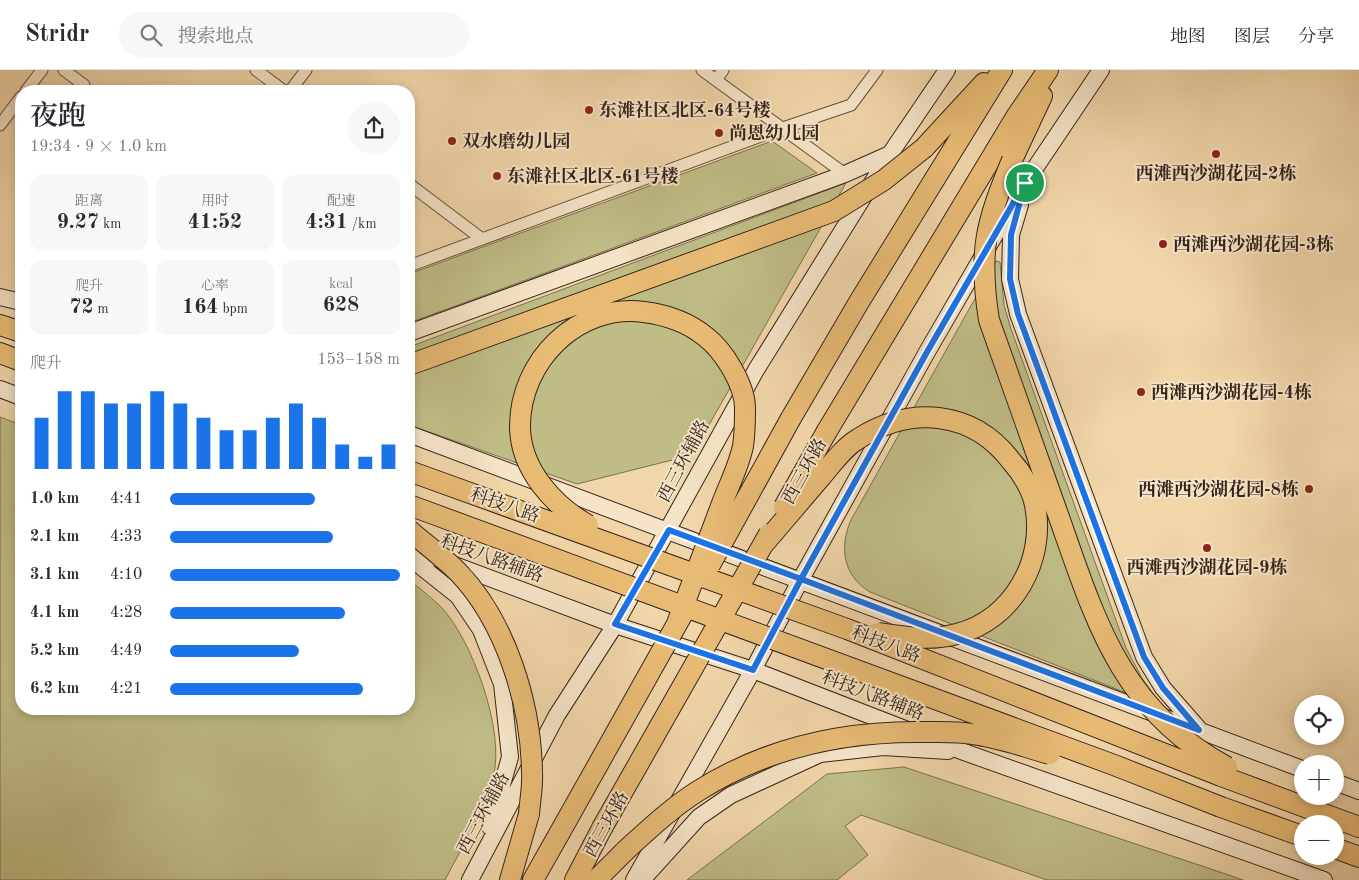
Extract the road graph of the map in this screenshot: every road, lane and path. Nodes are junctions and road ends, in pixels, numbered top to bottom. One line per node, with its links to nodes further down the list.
1 (42, 70): 15 (street)
2 (64, 70): 16 (street)
3 (256, 70): 17 (street)
4 (306, 70): 18 (street)
5 (702, 70): 14 (street)
6 (723, 70): 14 (street)
7 (877, 70): 21 (street)
8 (947, 70): 22 (main road, 西三环辅路)
9 (995, 70): 35 (highway, bridge)
10 (1002, 70): 49 (highway, 西三环路, bridge)
11 (1048, 70): 43 (highway, 西三环路, bridge)
12 (1055, 70): 55 (highway, bridge)
13 (1101, 70): 24 (main road)
14 (716, 80): 21 (street)
15 (31, 85)
16 (84, 85)
17 (276, 85)
18 (295, 85)
19 (15, 105): 20 (street)
20 (0, 125)
21 (780, 129): 23 (street); 26 (street)
22 (890, 154): 23 (main road); 41 (main road, 西三环辅路)
23 (845, 174): 32 (main road)
24 (1025, 183): 47 (main road); 52 (main road)
25 (415, 189): 26 (street)
26 (482, 239): 27 (street)
27 (415, 264)
28 (0, 297): 29 (main road)
29 (15, 301)
30 (0, 325): 31 (highway)
31 (15, 330)
32 (415, 331)
33 (0, 353): 34 (highway)
34 (15, 359)
35 (415, 363)
36 (0, 389): 37 (main road)
37 (15, 395)
38 (415, 436): 41 (main road)
39 (415, 473): 45 (highway, 科技八路, bridge)
40 (415, 507): 58 (highway, 科技八路, bridge)
41 (669, 530): 47 (main road); 48 (main road, 西三环辅路)
42 (415, 535): 65 (highway, bridge)
43 (762, 546): 50 (highway, bridge); 67 (highway, 西三环路, bridge)
44 (415, 550): 48 (main road, 科技八路辅路)
45 (633, 550): 49 (highway, bridge); 50 (highway, 科技八路, bridge)
46 (415, 562): 62 (main road)
47 (801, 579): 51 (main road); 52 (main road)
48 (615, 624): 51 (main road, 科技八路辅路); 62 (main road, 西三环辅路)
49 (676, 626): 66 (highway, 西三环路, bridge)
50 (847, 628): 55 (highway, 科技八路, bridge)
51 (753, 670): 53 (main road, 科技八路辅路); 69 (main road)
52 (1199, 730): 54 (main road)
53 (964, 752): 70 (main road); 71 (main road, 科技八路辅路)
54 (1294, 766)
55 (1224, 772): 59 (highway)
56 (1344, 785): 57 (main road)
57 (1359, 791)
58 (1221, 807): 60 (highway, 科技八路); 68 (highway, bridge)
59 (1359, 827)
60 (1294, 833)
61 (1344, 851): 63 (highway)
62 (482, 857): 64 (main road, 西三环辅路)
63 (1359, 857)
64 (470, 880)
65 (510, 880)
66 (534, 880)
67 (575, 880)
68 (596, 880)
69 (634, 880)
70 (642, 880)
71 (1324, 880)

